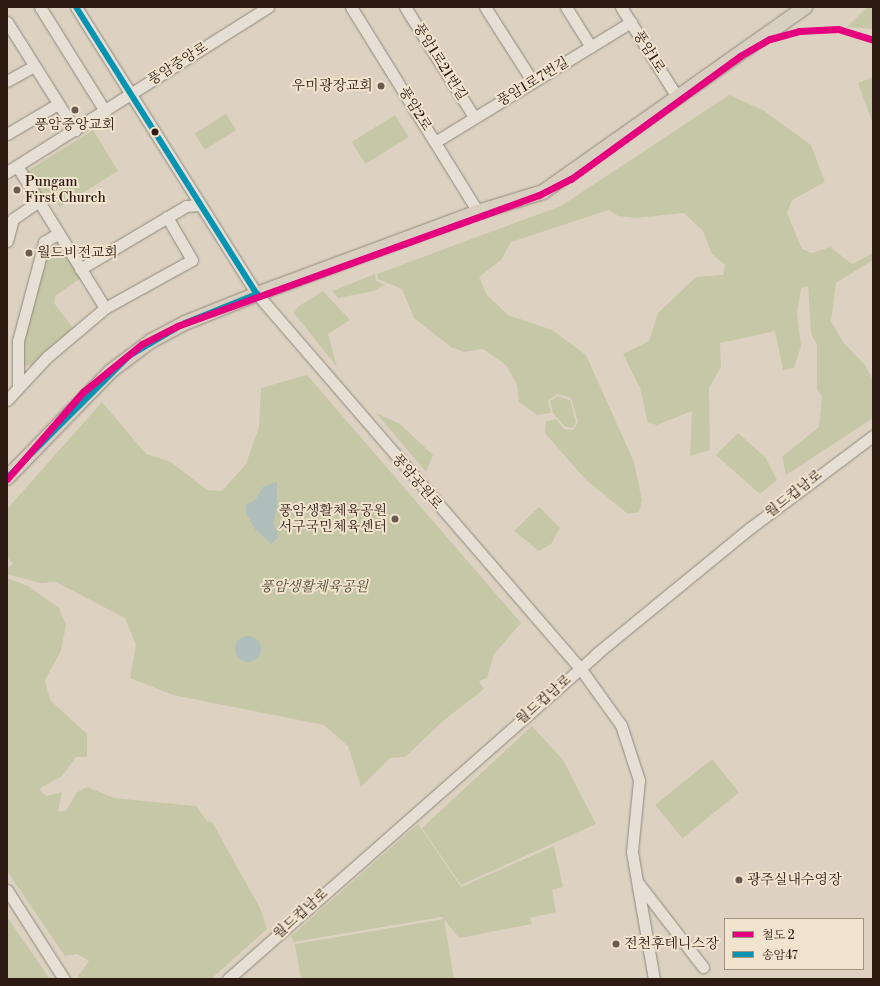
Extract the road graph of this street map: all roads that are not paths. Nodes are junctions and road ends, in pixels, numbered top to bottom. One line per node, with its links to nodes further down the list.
1 (40, 7): 19 (street)
2 (76, 7): 16 (street, 풍암공원로)
3 (268, 7): 16 (street, 풍암중앙로)
4 (405, 7): 20 (street, 풍암1로21번길)
5 (485, 7): 15 (street)
6 (566, 7): 12 (street)
7 (621, 7): 11 (street, 풍암1로)
8 (805, 7): 17 (main road)
9 (355, 8): 23 (street, 풍암2로)
10 (7, 22): 13 (street)
11 (631, 22): 12 (street, 풍암1로7번길); 17 (street, 풍암1로)
12 (591, 46): 15 (street, 풍암1로7번길)
13 (34, 66): 14 (street); 18 (street)
14 (7, 81)
15 (533, 82): 20 (street, 풍암1로7번길)
16 (130, 94): 19 (street, 풍암중앙로); 27 (street, 풍암공원로)
17 (677, 97): 28 (main road)
18 (58, 104): 21 (street); 22 (street)
19 (105, 111): 21 (street, 풍암중앙로)
20 (474, 117): 23 (street, 풍암1로7번길)
21 (75, 130): 24 (street, 풍암중앙로)
22 (7, 134)
23 (435, 142): 28 (street, 풍암2로)
24 (17, 166): 25 (street, 풍암중앙로); 26 (street)
25 (7, 172)
26 (39, 201): 30 (street); 31 (street)
27 (200, 205): 29 (street); 33 (street, 풍암공원로)
28 (478, 212): 33 (main road)
29 (167, 217): 32 (street); 34 (street)
30 (59, 233): 32 (street); 35 (street)
31 (7, 241)
32 (80, 269): 34 (street)
33 (257, 294): 38 (main road); 39 (street, 풍암공원로)
34 (105, 308): 35 (street)
35 (18, 386): 36 (street)
36 (7, 400)
37 (873, 436): 39 (street, 월드컵남로)
38 (7, 478)
39 (580, 668): 40 (street, 풍암공원로); 44 (street, 월드컵남로)
40 (638, 882): 42 (street); 45 (street, 풍암공원로)
41 (7, 890): 43 (street)
42 (702, 967)
43 (64, 979)
44 (228, 979)
45 (654, 979)

